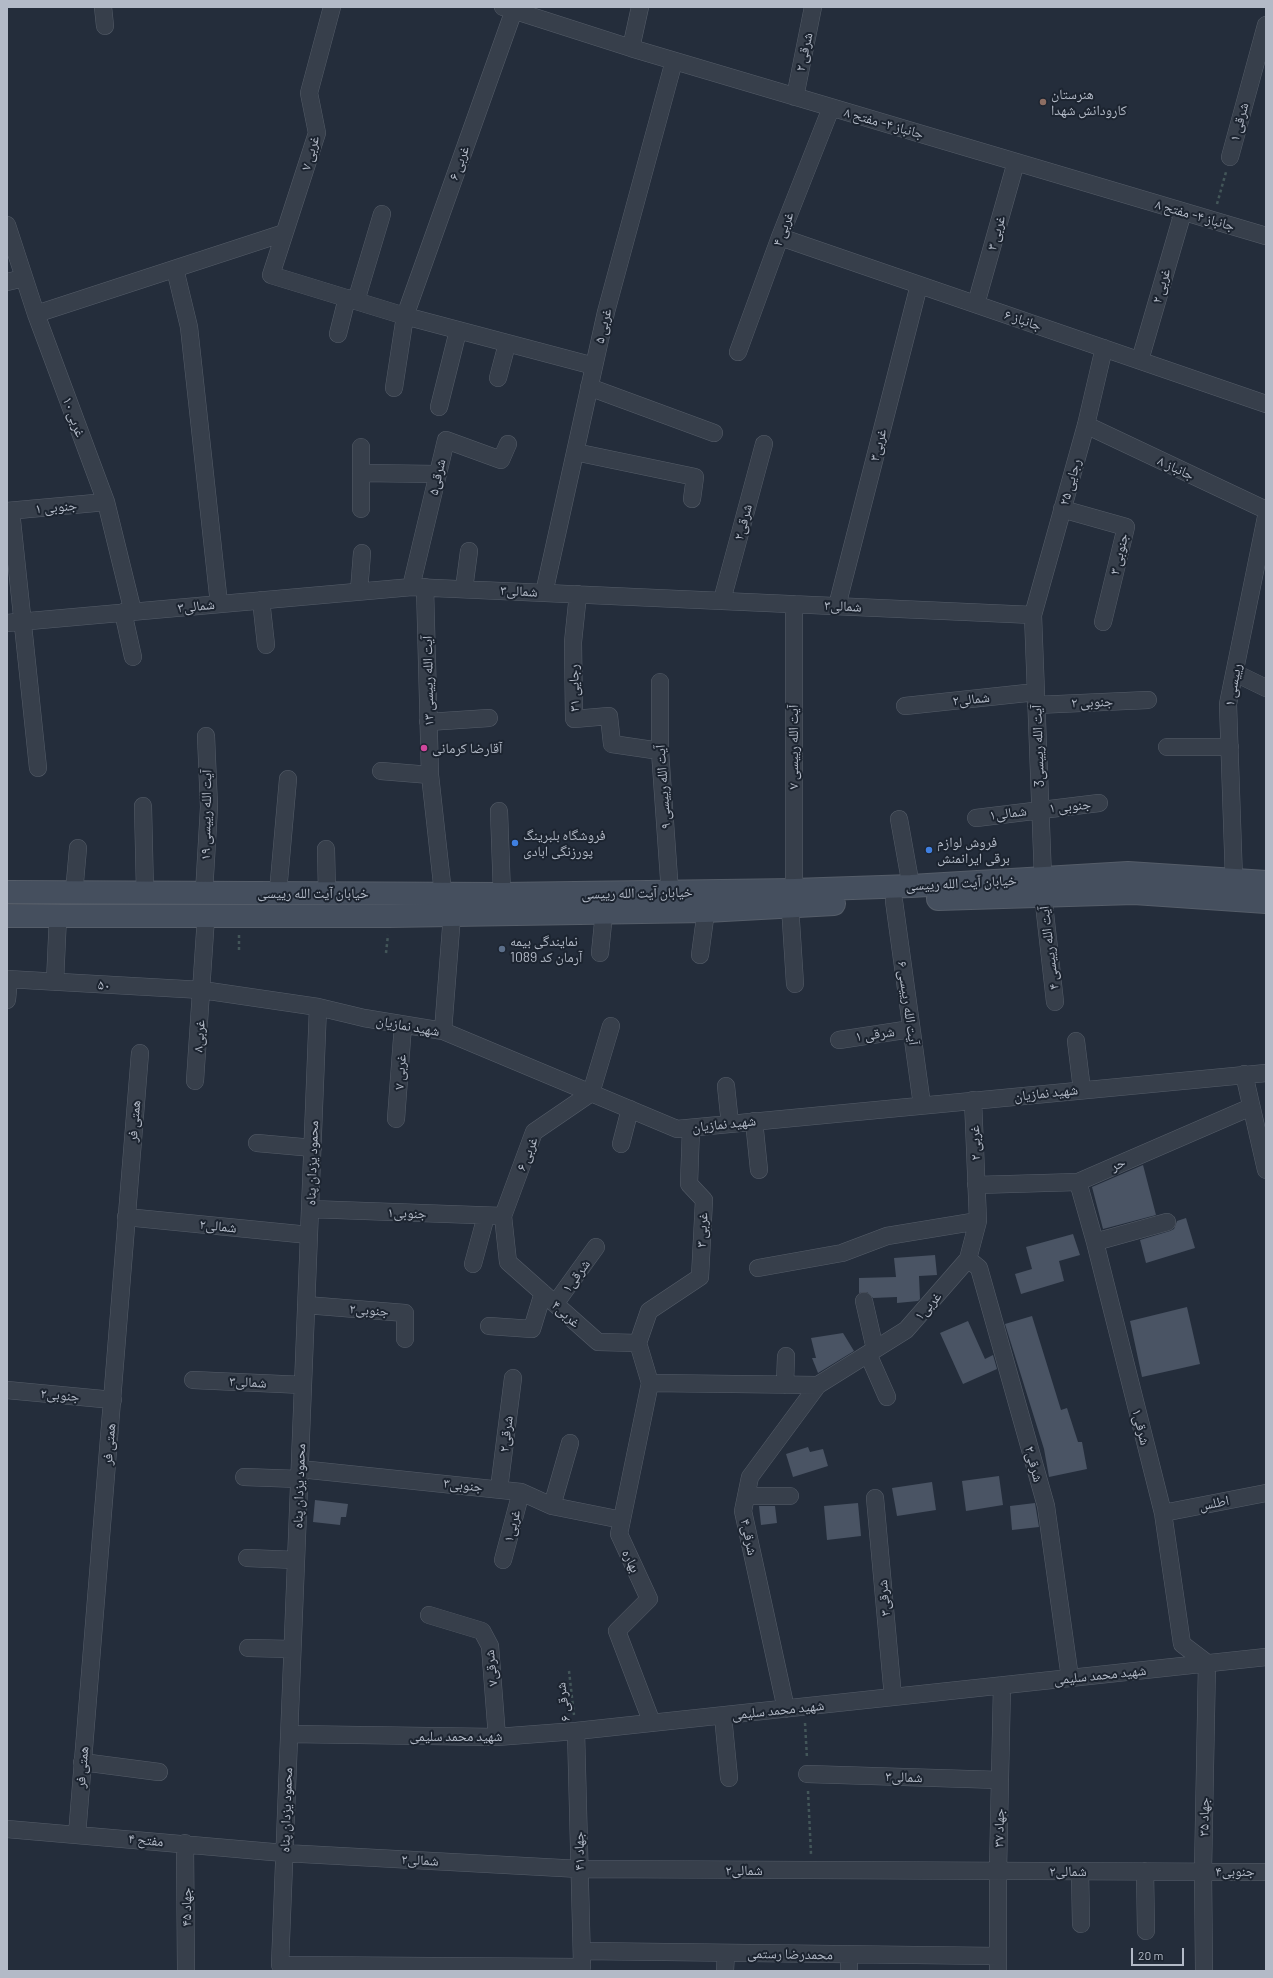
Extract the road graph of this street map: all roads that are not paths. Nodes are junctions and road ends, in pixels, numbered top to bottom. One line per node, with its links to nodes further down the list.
1 (103, 7): 7 (street)
2 (332, 7): 17 (street, غربی ۷)
3 (640, 7): 8 (street)
4 (813, 7): 10 (street, شرقی ۲)
5 (509, 9): 8 (street, جانباز ۴- مفتح ۸); 27 (street, غربی ۶)
6 (1266, 25): 12 (street, شرقی ۱)
7 (105, 26)
8 (631, 48): 9 (street, جانباز ۴- مفتح ۸)
9 (674, 61): 10 (street, جانباز ۴- مفتح ۸); 34 (street, غربی ۵)
10 (795, 97): 11 (street, جانباز ۴- مفتح ۸)
11 (831, 108): 13 (street, جانباز ۴- مفتح ۸); 19 (street, غربی ۴)
12 (1230, 157)
13 (1016, 162): 14 (street, جانباز ۴- مفتح ۸); 25 (street, غربی ۳)
14 (1183, 212): 18 (street, جانباز ۴- مفتح ۸); 33 (street, غربی ۲)
15 (382, 214): 24 (street)
16 (7, 225): 21 (street, غربی ۱۰)
17 (284, 233): 20 (street); 24 (street, غربی ۷)
18 (1266, 236)
19 (780, 237): 23 (street, جانباز ۶); 32 (street, غربی ۴)
20 (176, 269): 26 (street); 64 (street)
21 (24, 278): 22 (street); 26 (street, غربی ۱۰)
22 (7, 282)
23 (919, 285): 25 (street, جانباز ۶); 66 (street, غربی۳)
24 (351, 300): 27 (street); 29 (street)
25 (976, 304): 31 (street, جانباز ۶)
26 (36, 314): 49 (street, غربی ۱۰)
27 (405, 316): 28 (street); 37 (street, غربی ۶)
28 (458, 331): 30 (street); 39 (street)
29 (338, 334)
30 (507, 344): 34 (street); 35 (street)
31 (1104, 348): 33 (street, جانباز ۶); 40 (street, رجایی ۲۵)
32 (738, 352)
33 (1140, 360): 38 (street, جانباز ۶)
34 (594, 366): 36 (street, غربی ۵)
35 (498, 378)
36 (589, 387): 41 (street); 45 (street, غربی ۵)
37 (394, 388)
38 (1266, 404)
39 (439, 407)
40 (1086, 425): 51 (street, رجایی ۲۵); 52 (street, جانباز ۸)
41 (714, 433)
42 (508, 444): 47 (street, شرقی۵)
43 (764, 444): 63 (street, شرقی۲)
44 (361, 447): 46 (street)
45 (575, 452): 48 (street); 60 (street, غربی ۵)
46 (361, 473): 47 (street); 50 (street)
47 (438, 474): 57 (street, شرقی۵)
48 (692, 499)
49 (106, 502): 53 (street, جنوبی ۱); 67 (street, غربی ۱۰)
50 (362, 509)
51 (1062, 509): 68 (street, رجایی ۲۵); 70 (street, جنوبی ۳)
52 (1266, 510)
53 (9, 511): 69 (street)
54 (1266, 517): 73 (street, رییسی ۱)
55 (469, 551): 58 (street)
56 (362, 553): 59 (street)
57 (418, 587): 58 (street, شمالی۳); 59 (street, شمالی۳); 80 (street, آیت الله رییسی ۱۳)
58 (464, 589): 60 (street, شمالی۳)
59 (359, 592): 62 (street, شمالی۳)
60 (544, 593): 61 (street, شمالی۳)
61 (578, 594): 63 (street, شمالی۳); 84 (street, رجایی ۳۱)
62 (261, 600): 64 (street, شمالی۳); 71 (street)
63 (722, 600): 65 (street, شمالی۳)
64 (219, 604): 67 (street, شمالی۳)
65 (794, 604): 66 (street, شمالی۳); 110 (street, آیت الله رییسی ۷)
66 (837, 606): 68 (street, شمالی۳)
67 (128, 612): 69 (street, شمالی۳); 72 (street, غربی ۱۰)
68 (1033, 615): 76 (street, آیت الله رییسی3)
69 (15, 622): 85 (street)
70 (1103, 622)
71 (266, 645)
72 (133, 657)
73 (1235, 672): 75 (street); 83 (street, رییسی ۱)
74 (660, 682): 84 (street, آیت الله رییسی ۹)
75 (1266, 688)
76 (1036, 698): 77 (street, جنوبی ۲); 78 (street, شمالی۲); 91 (street, آیت الله رییسی3)
77 (1148, 700)
78 (905, 706)
79 (489, 718): 80 (street)
80 (428, 722): 87 (street, آیت الله رییسی ۱۳)
81 (206, 736): 106 (street, آیت الله رییسی ۱۹)
82 (1167, 747): 83 (street)
83 (1230, 747): 97 (street, رییسی ۱)
84 (660, 751): 104 (street, آیت الله رییسی ۹)
85 (38, 768)
86 (381, 771): 87 (street)
87 (430, 775): 108 (street, آیت الله رییسی ۱۳)
88 (288, 779): 103 (street)
89 (1099, 803): 91 (street, جنوبی ۱)
90 (143, 806): 102 (street)
91 (1041, 809): 93 (street, شمالی۱); 100 (street, آیت الله رییسی3)
92 (499, 811): 109 (street)
93 (976, 818)
94 (899, 819): 99 (street)
95 (78, 848): 105 (street)
96 (326, 849): 107 (street)
97 (1234, 880): 98 (main road, خیابان آیت الله رییسی); 100 (main road, خیابان آیت الله رییسی)
98 (1266, 882)
99 (911, 886): 100 (main road, خیابان آیت الله رییسی); 110 (main road, خیابان آیت الله رییسی)
100 (1043, 887): 111 (main road, خیابان آیت الله رییسی); 112 (main road, خیابان آیت الله رییسی); 127 (street, آیت الله رییسی ۴)
101 (7, 892): 105 (main road, خیابان آیت الله رییسی)
102 (145, 892): 105 (main road, خیابان آیت الله رییسی); 106 (main road, خیابان آیت الله رییسی)
103 (278, 892): 106 (main road, خیابان آیت الله رییسی); 107 (main road, خیابان آیت الله رییسی)
104 (670, 892): 109 (main road, خیابان آیت الله رییسی); 110 (main road, خیابان آیت الله رییسی)
105 (74, 893)
106 (204, 893)
107 (327, 893): 108 (main road, خیابان آیت الله رییسی); 119 (main road)
108 (443, 894): 109 (main road, خیابان آیت الله رییسی)
109 (502, 894)
110 (792, 898): 111 (main road, خیابان آیت الله رییسی); 113 (main road, خیابان آیت الله رییسی); 124 (street, آیت الله رییسی ۷)
111 (894, 901): 131 (street, آیت الله رییسی ۶)
112 (1266, 902)
113 (706, 911): 114 (main road, خیابان آیت الله رییسی); 121 (street)
114 (604, 913): 115 (main road, خیابان آیت الله رییسی); 120 (street)
115 (452, 915): 119 (main road, خیابان آیت الله رییسی); 132 (street)
116 (7, 916): 117 (main road, خیابان آیت الله رییسی)
117 (58, 916): 118 (main road, خیابان آیت الله رییسی); 123 (street)
118 (206, 917): 119 (main road, خیابان آیت الله رییسی); 125 (street, غربی۸)
119 (326, 917)
120 (600, 953)
121 (700, 954)
122 (8, 979): 123 (street, ۵۰); 126 (street)
123 (55, 982): 125 (street, ۵۰)
124 (795, 984)
125 (202, 990): 128 (street, شهید نمازیان); 138 (street, غربی۸)
126 (7, 1000)
127 (1055, 1002)
128 (318, 1007): 129 (street, شهید نمازیان); 152 (street, محمود یزدان پناه)
129 (403, 1025): 132 (street, شهید نمازیان); 146 (street, غربی ۷)
130 (611, 1026): 141 (street)
131 (912, 1029): 133 (street, شرقی ۱); 143 (street, آیت الله رییسی ۶)
132 (443, 1031): 141 (street, شهید نمازیان)
133 (839, 1040)
134 (1076, 1041): 140 (street)
135 (140, 1053): 160 (street, همتی فر)
136 (1266, 1073): 137 (street, شهید نمازیان)
137 (1244, 1074): 140 (street, شهید نمازیان); 144 (street)
138 (195, 1081)
139 (726, 1086): 148 (street)
140 (1082, 1090): 142 (street, شهید نمازیان)
141 (591, 1093): 145 (street, شهید نمازیان); 159 (street, غربی ۶)
142 (973, 1100): 143 (street, شهید نمازیان); 156 (street, غربی ۲)
143 (922, 1105): 147 (street, شهید نمازیان)
144 (1251, 1108): 154 (street); 155 (street, حر)
145 (630, 1109): 149 (street, شهید نمازیان); 151 (street)
146 (396, 1119)
147 (754, 1121): 148 (street, شهید نمازیان); 153 (street)
148 (730, 1124): 149 (street, شهید نمازیان)
149 (691, 1128): 174 (street, غربی ۳)
150 (257, 1143): 152 (street)
151 (621, 1144)
152 (313, 1148): 157 (street, محمود یزدان پناه)
153 (759, 1170)
154 (1266, 1170)
155 (1078, 1182): 156 (street, حر); 164 (street, شرقی۱)
156 (976, 1185): 161 (street, غربی۱)
157 (310, 1209): 158 (street, جنوبی۱); 163 (street, محمود یزدان پناه)
158 (486, 1216): 159 (street, جنوبی۱); 167 (street)
159 (503, 1216): 169 (street, غربی۴)
160 (126, 1217): 163 (street, شمالی۲); 185 (street, همتی فر)
161 (978, 1221): 166 (street, غربی۱); 168 (street)
162 (1168, 1222): 164 (street)
163 (309, 1235): 171 (street, محمود یزدان پناه)
164 (1095, 1242): 196 (street, شرقی۱)
165 (596, 1247): 169 (street, شرقی۱)
166 (968, 1259): 175 (street, غربی۱); 206 (street, شرقی۲)
167 (474, 1264)
168 (758, 1268)
169 (549, 1299): 172 (street); 174 (street, غربی۴)
170 (864, 1301): 175 (street)
171 (306, 1305): 173 (street, جنوبی۲); 180 (street, محمود یزدان پناه)
172 (489, 1326)
173 (405, 1339)
174 (638, 1343): 179 (street)
175 (871, 1352): 182 (street, غربی۱); 184 (street)
176 (786, 1356): 181 (street)
177 (513, 1378): 189 (street, شرقی۲)
178 (193, 1380): 180 (street, شمالی۳)
179 (650, 1383): 181 (street); 197 (street, بهاره)
180 (303, 1385): 187 (street, محمود یزدان پناه)
181 (785, 1385): 182 (street)
182 (818, 1385): 192 (street, شرقی۴)
183 (7, 1390): 185 (street, جنوبی۲)
184 (887, 1397)
185 (113, 1400): 215 (street, همتی فر)
186 (570, 1443): 195 (street)
187 (299, 1474): 188 (street, جنوبی۳); 189 (street, جنوبی۳); 199 (street, محمود یزدان پناه)
188 (244, 1477)
189 (499, 1489): 190 (street, جنوبی۳)
190 (521, 1492): 195 (street, جنوبی۳); 200 (street, غربی۱)
191 (1266, 1493): 196 (street, اطلس)
192 (746, 1496): 193 (street); 209 (street, شرقی۴)
193 (790, 1496)
194 (875, 1498): 208 (street, شرقی۳)
195 (552, 1506): 197 (street, جنوبی۳)
196 (1163, 1513): 205 (street, شرقی۱)
197 (622, 1520): 211 (street, بهاره)
198 (247, 1558): 199 (street)
199 (296, 1560): 203 (street, محمود یزدان پناه)
200 (504, 1560)
201 (429, 1615): 214 (street, شرقی۷)
202 (248, 1648): 203 (street)
203 (292, 1649): 213 (street, محمود یزدان پناه)
204 (1266, 1657): 205 (street, شهید محمد سلیمی)
205 (1207, 1663): 206 (street, شهید محمد سلیمی); 228 (street, جهاد ۳۵)
206 (1070, 1678): 207 (street, شهید محمد سلیمی)
207 (1002, 1685): 208 (street, شهید محمد سلیمی); 219 (street, جهاد ۳۷)
208 (893, 1697): 209 (street, شهید محمد سلیمی)
209 (786, 1709): 210 (street, شهید محمد سلیمی)
210 (723, 1716): 211 (street, شهید محمد سلیمی); 218 (street)
211 (652, 1723): 212 (street, شهید محمد سلیمی)
212 (576, 1731): 214 (street, شهید محمد سلیمی); 224 (street, جهاد ۴۱)
213 (289, 1734): 214 (street, شهید محمد سلیمی); 223 (street, محمود یزدان پناه)
214 (497, 1737)
215 (82, 1762): 216 (street); 221 (street, همتی فر)
216 (159, 1772)
217 (807, 1774): 219 (street, شمالی۳)
218 (729, 1778)
219 (1000, 1780): 225 (street, جهاد ۳۷)
220 (7, 1829): 221 (street, مفتح ۴)
221 (77, 1835): 222 (street, مفتح ۴)
222 (185, 1844): 223 (street, مفتح ۴); 238 (street, جهاد ۴۵)
223 (284, 1853): 224 (street, شمالی۲); 236 (street, محمود یزدان پناه)
224 (580, 1869): 225 (street, شمالی۲); 233 (street, جهاد ۴۱)
225 (998, 1871): 226 (street, شمالی۲); 235 (street, جهاد ۳۷)
226 (1080, 1871): 227 (street, شمالی۲); 230 (street)
227 (1145, 1871): 228 (street, شمالی۲); 231 (street)
228 (1203, 1871): 229 (street, جنوبی۴); 240 (street, جهاد ۳۵)
229 (1266, 1872)
230 (1081, 1924)
231 (1146, 1931)
232 (726, 1953): 233 (street, محمدرضا رستمی); 234 (street, محمدرضا رستمی); 239 (street)
233 (582, 1963): 237 (street, محمدرضا رستمی)
234 (849, 1963): 235 (street, محمدرضا رستمی)
235 (998, 1963)
236 (280, 1966): 237 (street, محمدرضا رستمی)
237 (437, 1969)
238 (186, 1971)
239 (725, 1971)
240 (1204, 1971)

